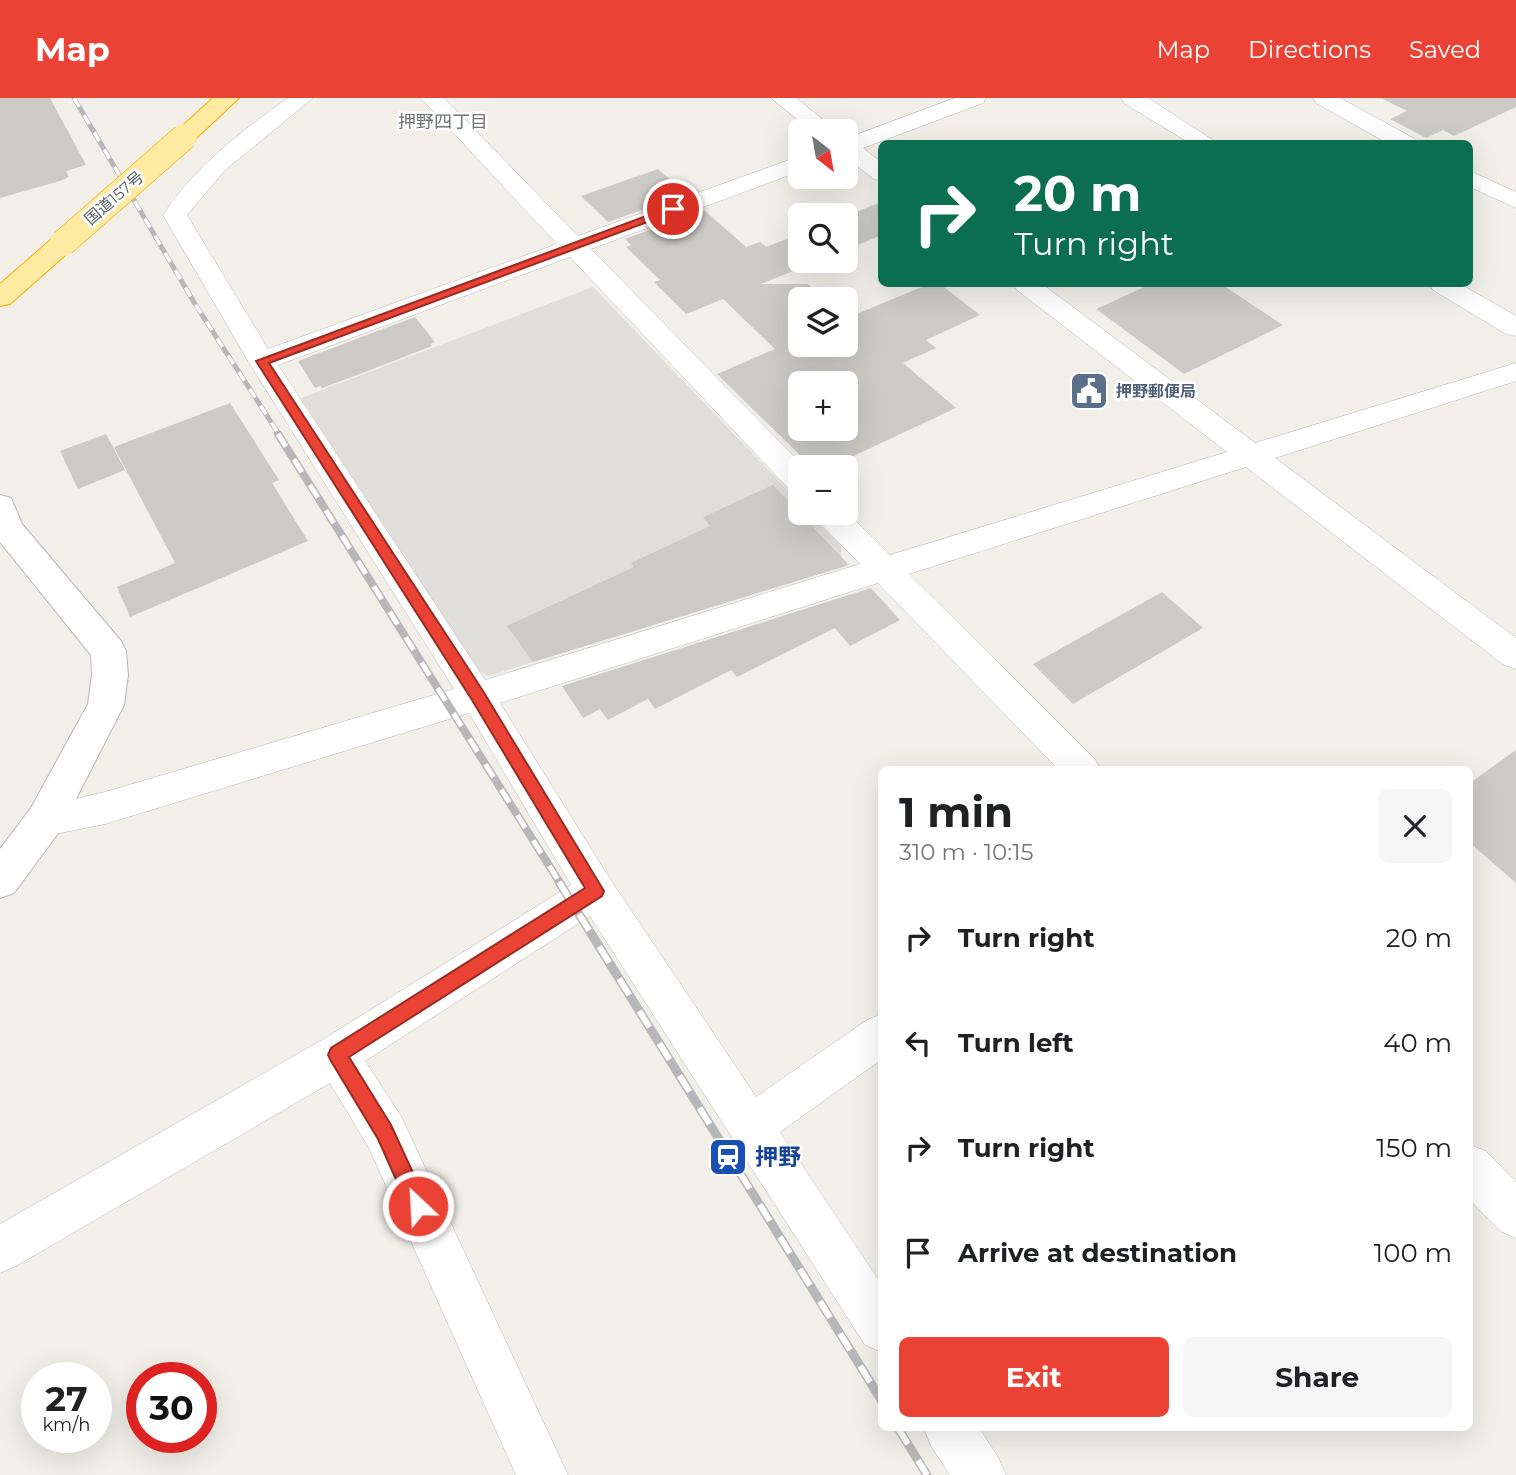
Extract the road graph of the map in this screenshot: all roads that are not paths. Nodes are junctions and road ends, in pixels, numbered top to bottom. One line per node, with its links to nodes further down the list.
1 (227, 98): 20 (highway, 国道157号, bridge)
2 (302, 98): 22 (street)
3 (432, 98): 17 (street)
4 (782, 98): 8 (street)
5 (975, 98): 11 (street)
6 (1132, 98): 9 (street)
7 (1324, 98): 10 (street)
8 (810, 119)
9 (1201, 140)
10 (1400, 140)
11 (858, 142)
12 (858, 156): 14 (street)
13 (788, 167): 17 (street)
14 (878, 171)
15 (1473, 180): 16 (street)
16 (1516, 201)
17 (572, 246): 22 (street); 25 (street)
18 (1030, 287): 24 (street)
19 (1447, 287): 21 (street)
20 (2, 296)
21 (1516, 328)
22 (262, 361): 30 (street)
23 (1516, 372): 24 (street)
24 (1250, 453): 28 (street); 29 (street)
25 (788, 470)
26 (0, 506): 32 (street)
27 (841, 525): 28 (street)
28 (882, 568): 30 (street); 31 (street)
29 (1516, 656)
30 (477, 696): 32 (street); 34 (street)
31 (1078, 766)
32 (45, 820): 33 (street)
33 (0, 880)
34 (596, 891): 36 (street); 37 (street)
35 (878, 1037): 37 (street)
36 (337, 1055): 40 (street); 43 (street)
37 (750, 1127): 41 (street)
38 (1473, 1170): 39 (street)
39 (1516, 1215)
40 (0, 1250)
41 (878, 1322)
42 (951, 1431): 44 (street)
43 (542, 1475)
44 (980, 1475)

